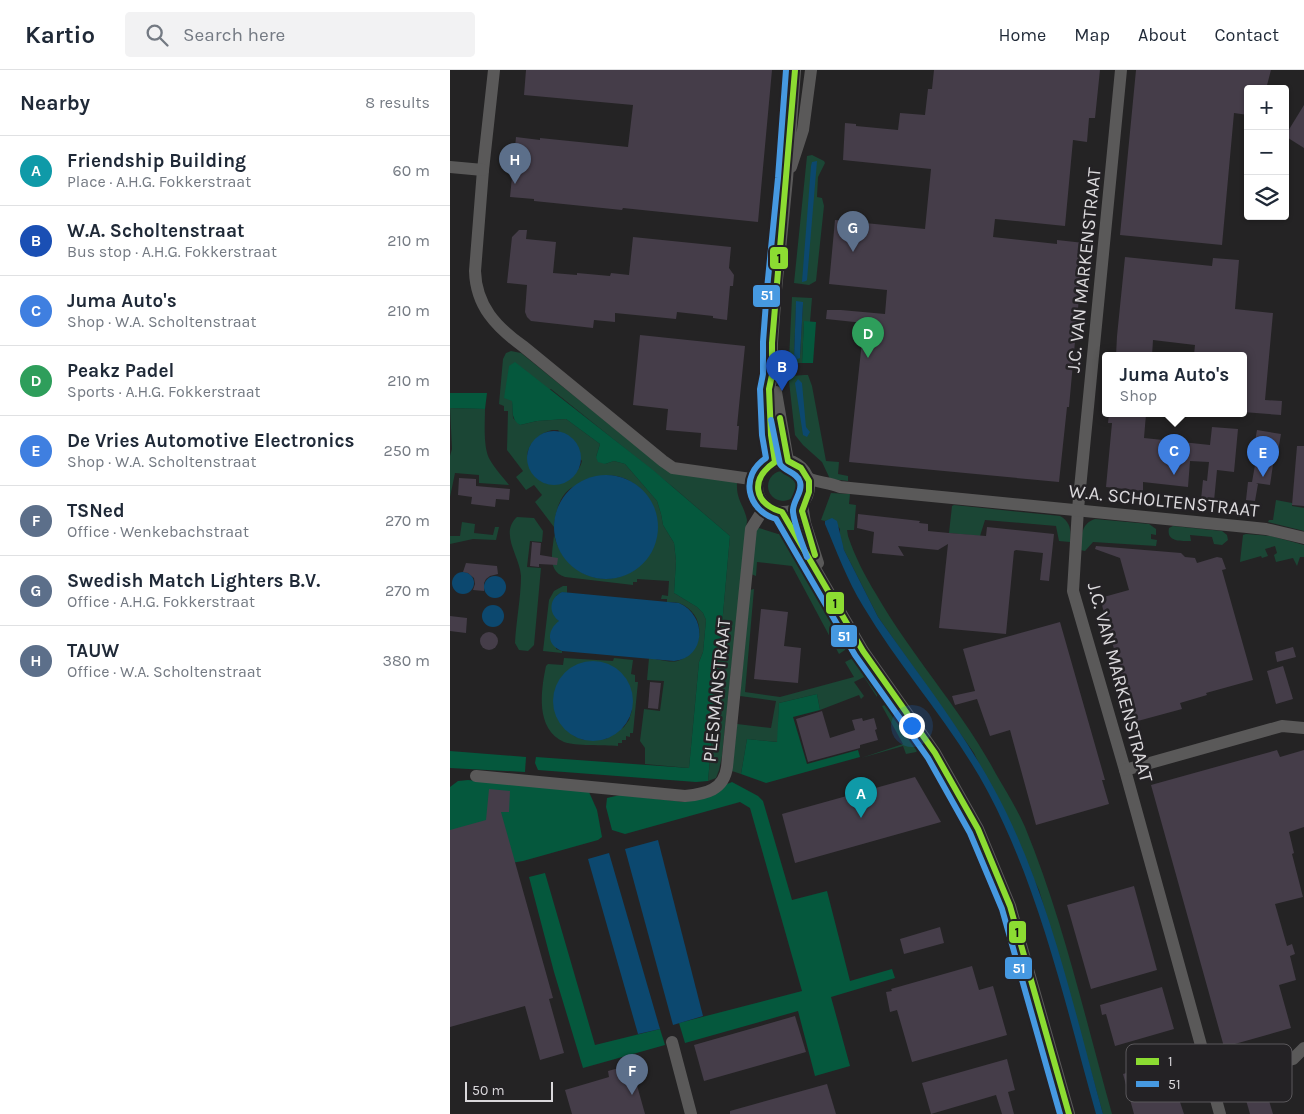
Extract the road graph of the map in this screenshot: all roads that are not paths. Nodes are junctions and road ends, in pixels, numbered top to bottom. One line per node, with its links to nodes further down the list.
1 (494, 70): 6 (street)
2 (795, 70): 7 (street)
3 (811, 70): 7 (street)
4 (1121, 70): 15 (street, J.C. VAN MARKENSTRAAT)
5 (450, 167): 6 (street)
6 (483, 170): 10 (street)
7 (787, 178): 8 (street)
8 (781, 461): 9 (street); 10 (street)
9 (808, 478): 11 (street, W.A. SCHOLTENSTRAAT); 12 (street)
10 (758, 480): 14 (street)
11 (840, 487): 12 (street, W.A. SCHOLTENSTRAAT); 15 (street, W.A. SCHOLTENSTRAAT)
12 (808, 492): 13 (street)
13 (802, 504): 16 (street); 18 (street)
14 (766, 505): 16 (street); 21 (street, PLESMANSTRAAT)
15 (1078, 510): 17 (street, W.A. SCHOLTENSTRAAT); 20 (street, J.C. VAN MARKENSTRAAT)
16 (782, 512): 18 (street)
17 (1304, 538)
18 (824, 584): 27 (street)
19 (1304, 728): 20 (street)
20 (1125, 770): 23 (street, J.C. VAN MARKENSTRAAT)
21 (476, 776)
22 (672, 1042): 26 (street)
23 (1201, 1044)
24 (1304, 1048): 25 (street)
25 (1292, 1060)
26 (691, 1114)
27 (1069, 1114)

